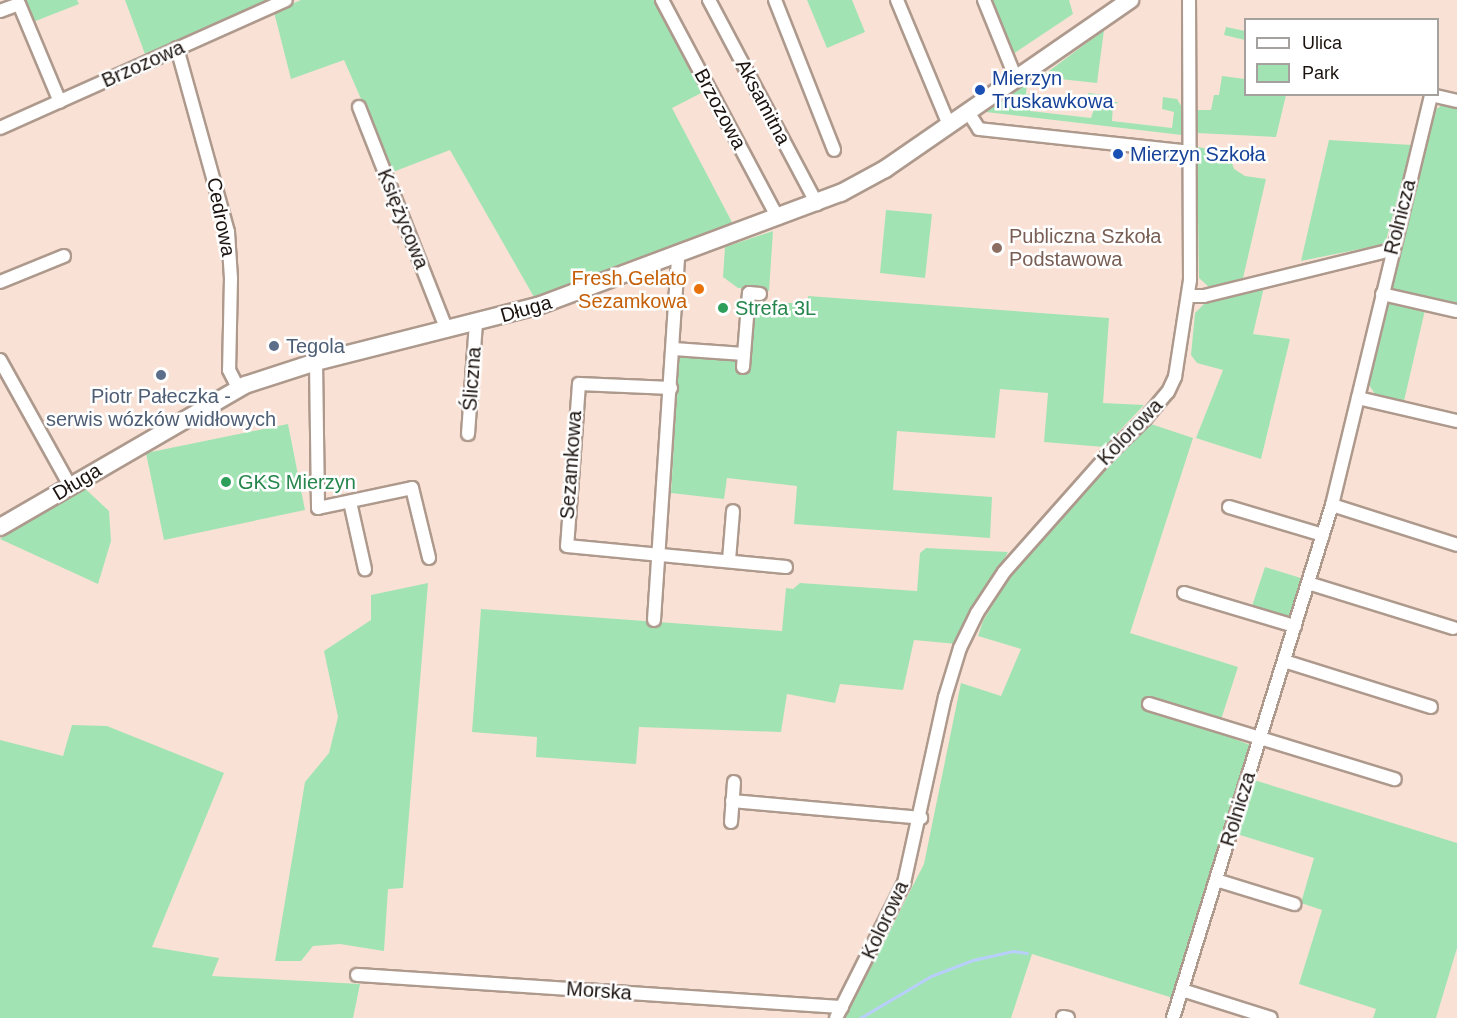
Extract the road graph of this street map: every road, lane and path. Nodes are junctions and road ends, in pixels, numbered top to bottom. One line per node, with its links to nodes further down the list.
1 (286, 0): 11 (street, Brzozowa)
2 (662, 0): 24 (street, Brzozowa)
3 (709, 0): 23 (street, Aksamitna)
4 (775, 0): 21 (street)
5 (897, 0): 19 (street)
6 (984, 0): 12 (street)
7 (1130, 0): 12 (street, Długa)
8 (1189, 0): 22 (street, Kolorowa)
9 (18, 2): 10 (street); 16 (street)
10 (0, 11)
11 (177, 48): 16 (street, Brzozowa); 38 (street, Cedrowa)
12 (1016, 79): 18 (street, Długa)
13 (1431, 96): 25 (street, Rolnicza)
14 (1435, 96): 15 (street, Rolnicza)
15 (1457, 101)
16 (60, 102): 20 (street, Brzozowa)
17 (359, 107): 34 (street, Księżycowa)
18 (968, 112): 19 (street, Długa); 22 (street)
19 (949, 125): 23 (street, Długa)
20 (0, 128)
21 (834, 150)
22 (1190, 152): 31 (street, Kolorowa)
23 (817, 204): 24 (street, Długa)
24 (778, 218): 26 (street, Długa)
25 (1391, 250): 30 (street, Rolnicza); 31 (street)
26 (678, 255): 33 (street, Długa); 35 (street)
27 (64, 256): 28 (street)
28 (0, 282)
29 (760, 294): 35 (street)
30 (1382, 294): 32 (street); 40 (street, Rolnicza)
31 (1188, 296): 68 (street, Kolorowa)
32 (1457, 311)
33 (476, 323): 34 (street, Długa); 42 (street, Śliczna)
34 (447, 330): 37 (street, Długa)
35 (674, 349): 39 (street)
36 (0, 360): 43 (street)
37 (316, 362): 38 (street, Długa); 44 (street)
38 (238, 388): 43 (street, Długa)
39 (671, 388): 51 (street); 51 (street, Sezamkowa)
40 (1358, 398): 41 (street); 45 (street, Rolnicza)
41 (1457, 421)
42 (468, 434)
43 (70, 486): 48 (street, Długa)
44 (350, 502): 52 (street); 55 (street)
45 (1332, 505): 49 (street, Rolnicza); 50 (street)
46 (1228, 507): 49 (street)
47 (733, 511): 53 (street)
48 (0, 527)
49 (1323, 535): 56 (street, Rolnicza)
50 (1457, 544)
51 (659, 556): 53 (street, Sezamkowa); 58 (street)
52 (429, 558)
53 (729, 560): 54 (street, Sezamkowa)
54 (786, 567)
55 (365, 569)
56 (1308, 583): 59 (street, Rolnicza); 60 (street)
57 (1184, 593): 59 (street)
58 (654, 620)
59 (1295, 626): 61 (street, Rolnicza)
60 (1453, 628)
61 (1284, 661): 63 (street); 64 (street, Rolnicza)
62 (1149, 704): 64 (street)
63 (1431, 707)
64 (1260, 738): 65 (street); 70 (street, Rolnicza)
65 (1395, 780)
66 (734, 782): 67 (street)
67 (732, 801): 68 (street); 69 (street)
68 (921, 818): 74 (street, Kolorowa)
69 (730, 822)
70 (1216, 880): 71 (street); 73 (street, Rolnicza)
71 (1294, 904)
72 (357, 975): 74 (street, Morska)
73 (1182, 990): 75 (street, Rolnicza); 76 (street)
74 (839, 1012)
75 (1173, 1018)
76 (1271, 1018)

